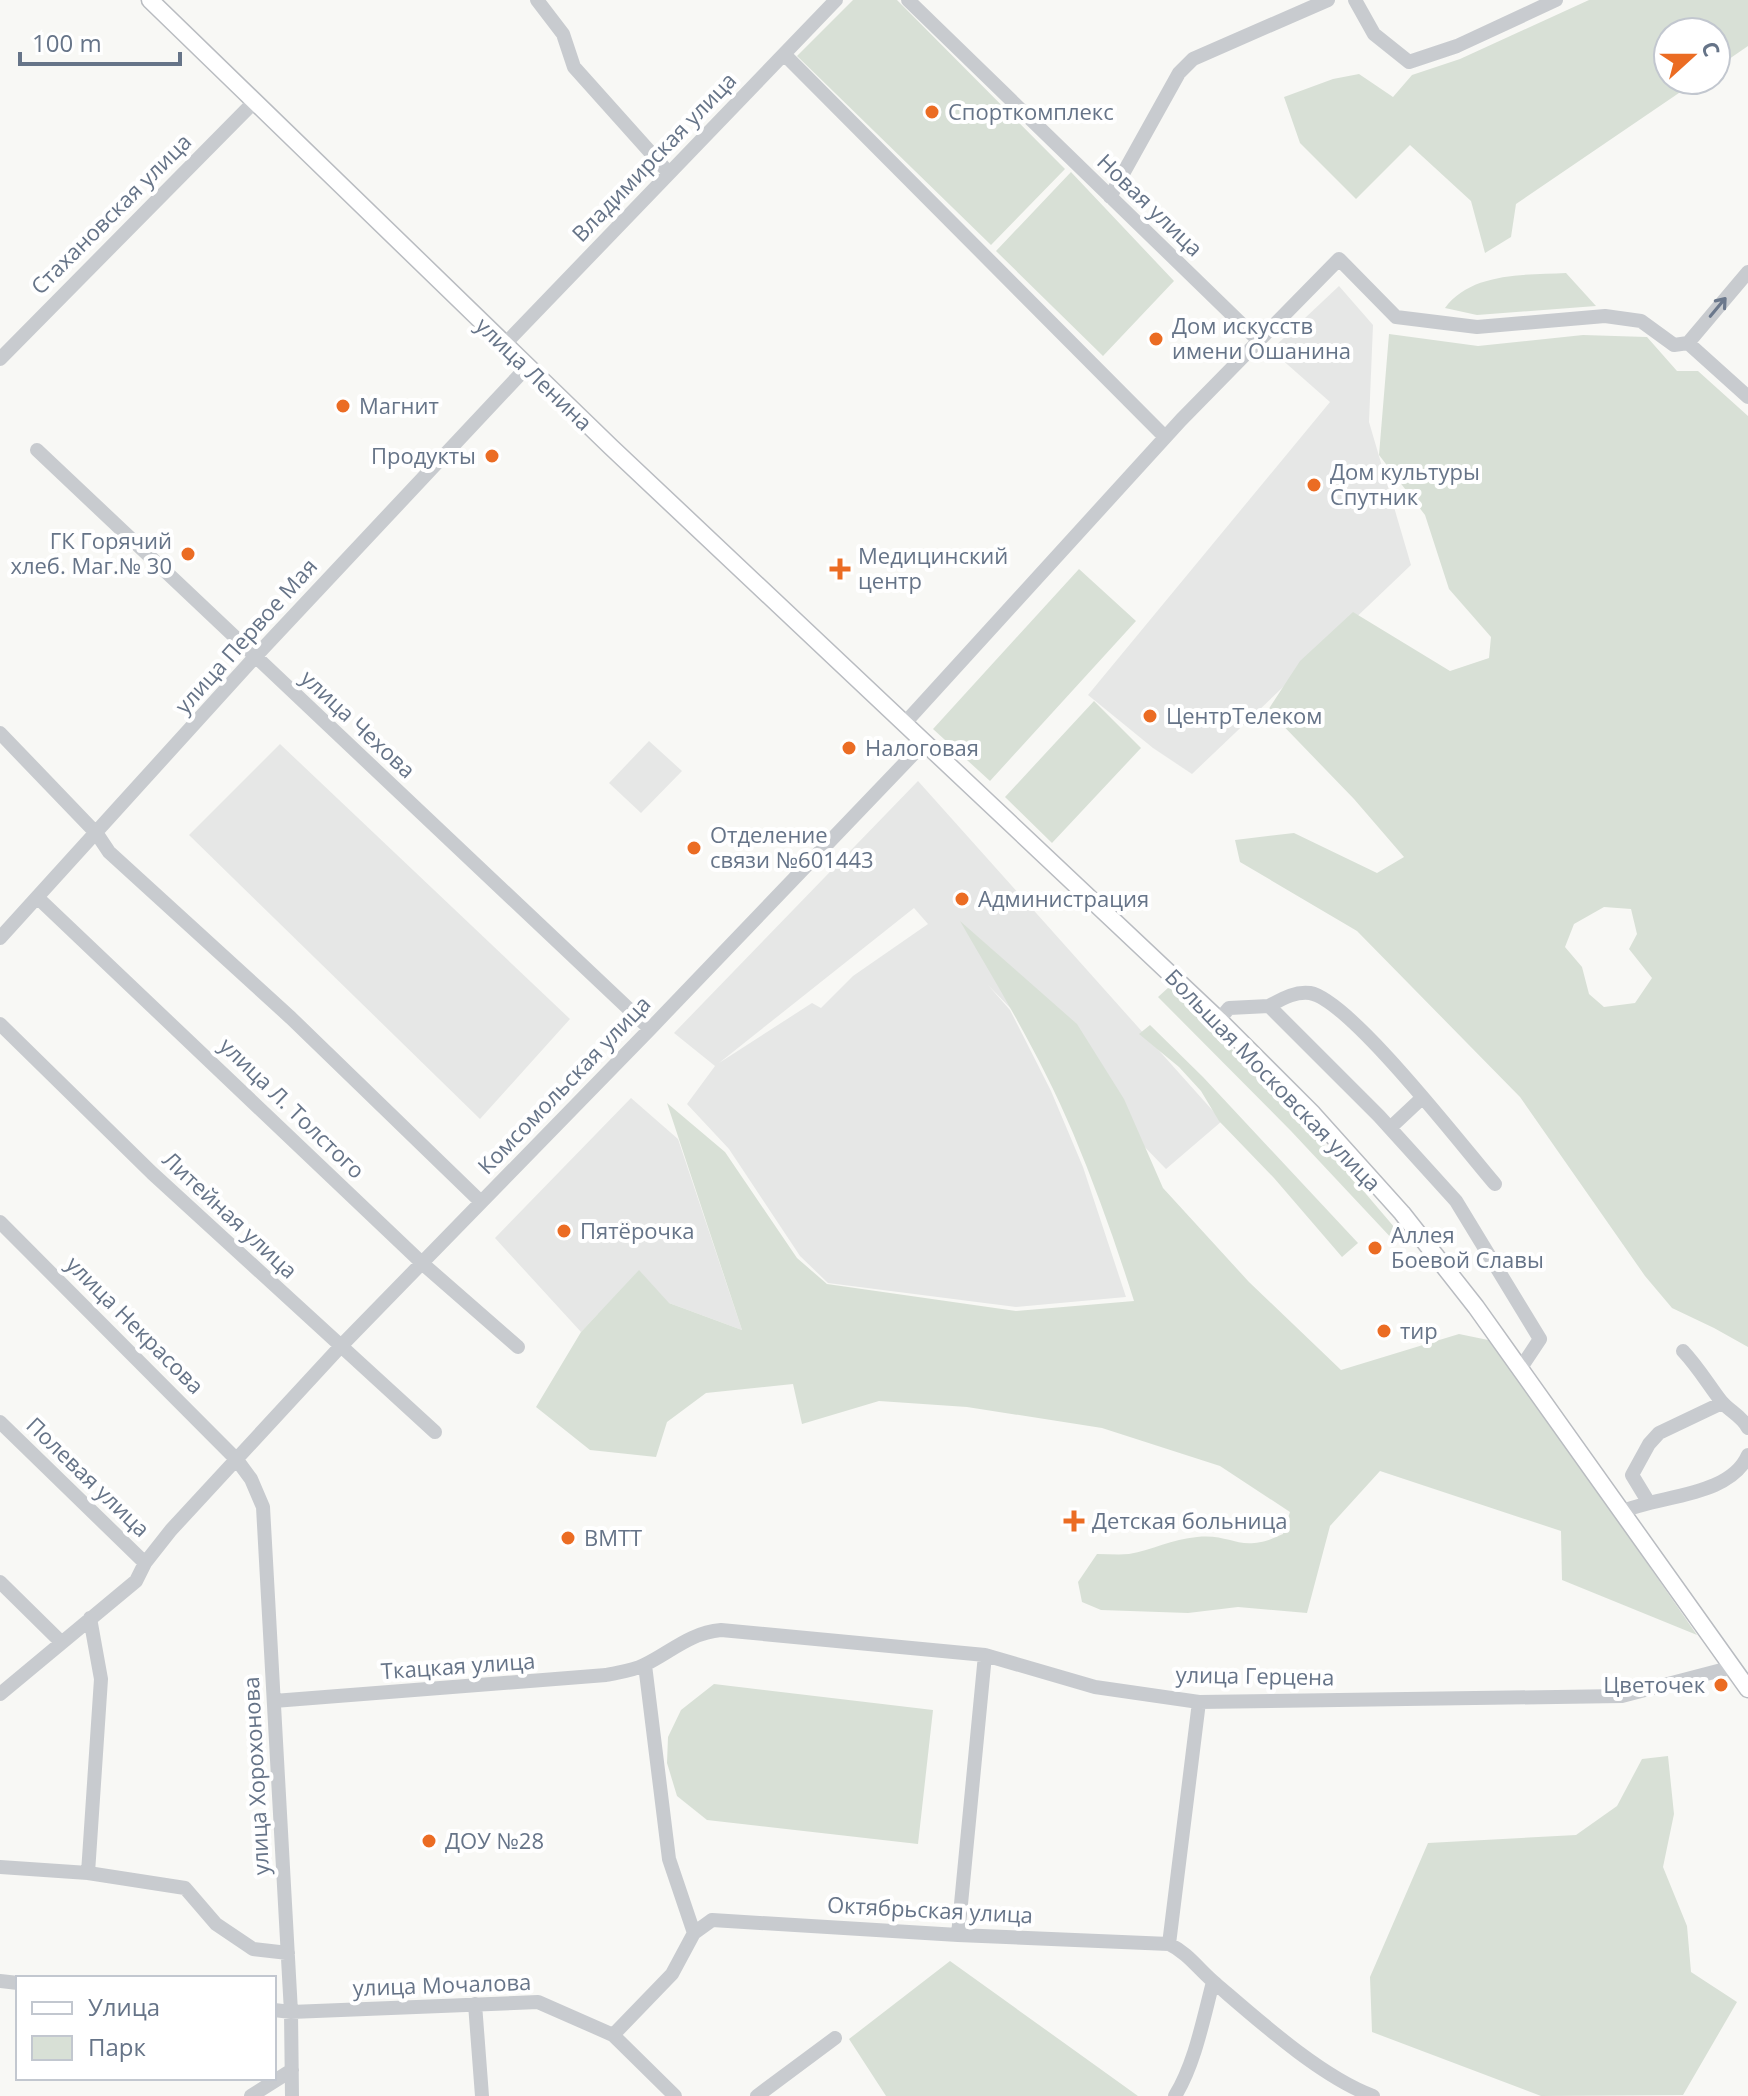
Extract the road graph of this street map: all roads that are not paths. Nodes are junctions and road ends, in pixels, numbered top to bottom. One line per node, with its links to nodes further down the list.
1 (150, 0): 9 (main road, улица Ленина)
2 (836, 0): 8 (street, Владимирская улица)
3 (908, 0): 11 (street, Новая улица)
4 (1328, 0): 11 (street)
5 (1355, 0): 6 (street)
6 (1556, 0)
7 (541, 6): 10 (street)
8 (784, 54): 10 (street, Владимирская улица); 19 (street)
9 (255, 101): 15 (main road, улица Ленина); 16 (street, Стахановская улица)
10 (668, 172): 15 (street, Владимирская улица)
11 (1110, 197): 13 (street, Новая улица)
12 (1748, 272): 14 (street, one-way to 12)
13 (1258, 340): 14 (street); 19 (street)
14 (1688, 343): 18 (street)
15 (504, 345): 17 (main road, улица Ленина)
16 (0, 359)
17 (527, 367): 21 (street, улица Первое Мая); 22 (main road, улица Ленина)
18 (1748, 397)
19 (1165, 437): 22 (street)
20 (37, 450): 21 (street, улица Чехова)
21 (254, 658): 25 (street, улица Первое Мая); 31 (street, улица Чехова)
22 (904, 724): 24 (main road, улица Ленина)
23 (0, 733): 25 (street)
24 (924, 743): 29 (main road, Большая Московская улица); 31 (street, Комсомольская улица)
25 (97, 834): 26 (street, улица Первое Мая); 35 (street)
26 (38, 898): 27 (street, улица Первое Мая); 37 (street, улица Л. Толстого)
27 (0, 938)
28 (1269, 1006): 29 (street); 32 (street); 33 (street)
29 (1219, 1020): 41 (main road, Большая Московская улица)
30 (0, 1024): 38 (street, Литейная улица)
31 (650, 1029): 35 (street, Комсомольская улица)
32 (1422, 1098): 33 (street); 34 (street)
33 (1390, 1128): 41 (street)
34 (1495, 1184)
35 (481, 1202): 37 (street, Комсомольская улица)
36 (0, 1222): 47 (street, улица Некрасова)
37 (423, 1264): 38 (street, Комсомольская улица); 39 (street, улица Л. Толстого)
38 (340, 1347): 45 (street, Литейная улица); 47 (street, Комсомольская улица)
39 (518, 1347)
40 (1683, 1351): 42 (street)
41 (1520, 1369): 49 (main road, Большая Московская улица)
42 (1722, 1403): 44 (street); 48 (street)
43 (0, 1422): 50 (street, Полевая улица)
44 (1748, 1428)
45 (435, 1432)
46 (1748, 1455): 48 (street)
47 (237, 1460): 50 (street, Комсомольская улица); 59 (street, улица Хорохонова)
48 (1649, 1503): 49 (street)
49 (1621, 1512): 56 (main road, Большая Московская улица)
50 (145, 1563): 52 (street, Комсомольская улица)
51 (0, 1582): 53 (street)
52 (90, 1618): 53 (street, Комсомольская улица); 62 (street)
53 (61, 1642): 58 (street, Комсомольская улица)
54 (985, 1655): 55 (street, улица Герцена); 60 (street, улица Герцена); 64 (street)
55 (645, 1665): 59 (street, Ткацкая улица); 63 (street)
56 (1733, 1667): 57 (main road, Большая Московская улица); 60 (street, улица Герцена)
57 (1748, 1689)
58 (0, 1694)
59 (274, 1701): 66 (street, улица Хорохонова)
60 (1199, 1702): 65 (street)
61 (0, 1867): 62 (street)
62 (88, 1873): 66 (street)
63 (694, 1933): 64 (street, Октябрьская улица); 71 (street)
64 (958, 1935): 65 (street, Октябрьская улица)
65 (1169, 1944): 67 (street)
66 (288, 1953): 70 (street, улица Хорохонова)
67 (1213, 1982): 74 (street); 80 (street)
68 (475, 2004): 70 (street, улица Мочалова); 71 (street, улица Мочалова); 77 (street)
69 (276, 2010): 70 (street, улица Мочалова)
70 (291, 2012): 73 (street, улица Хорохонова)
71 (613, 2035): 78 (street, улица Мочалова)
72 (835, 2038): 79 (street)
73 (292, 2070): 75 (street); 76 (street, улица Хорохонова)
74 (1182, 2092)
75 (251, 2096)
76 (292, 2096)
77 (482, 2096)
78 (675, 2096)
79 (757, 2096)
80 (1373, 2096)

